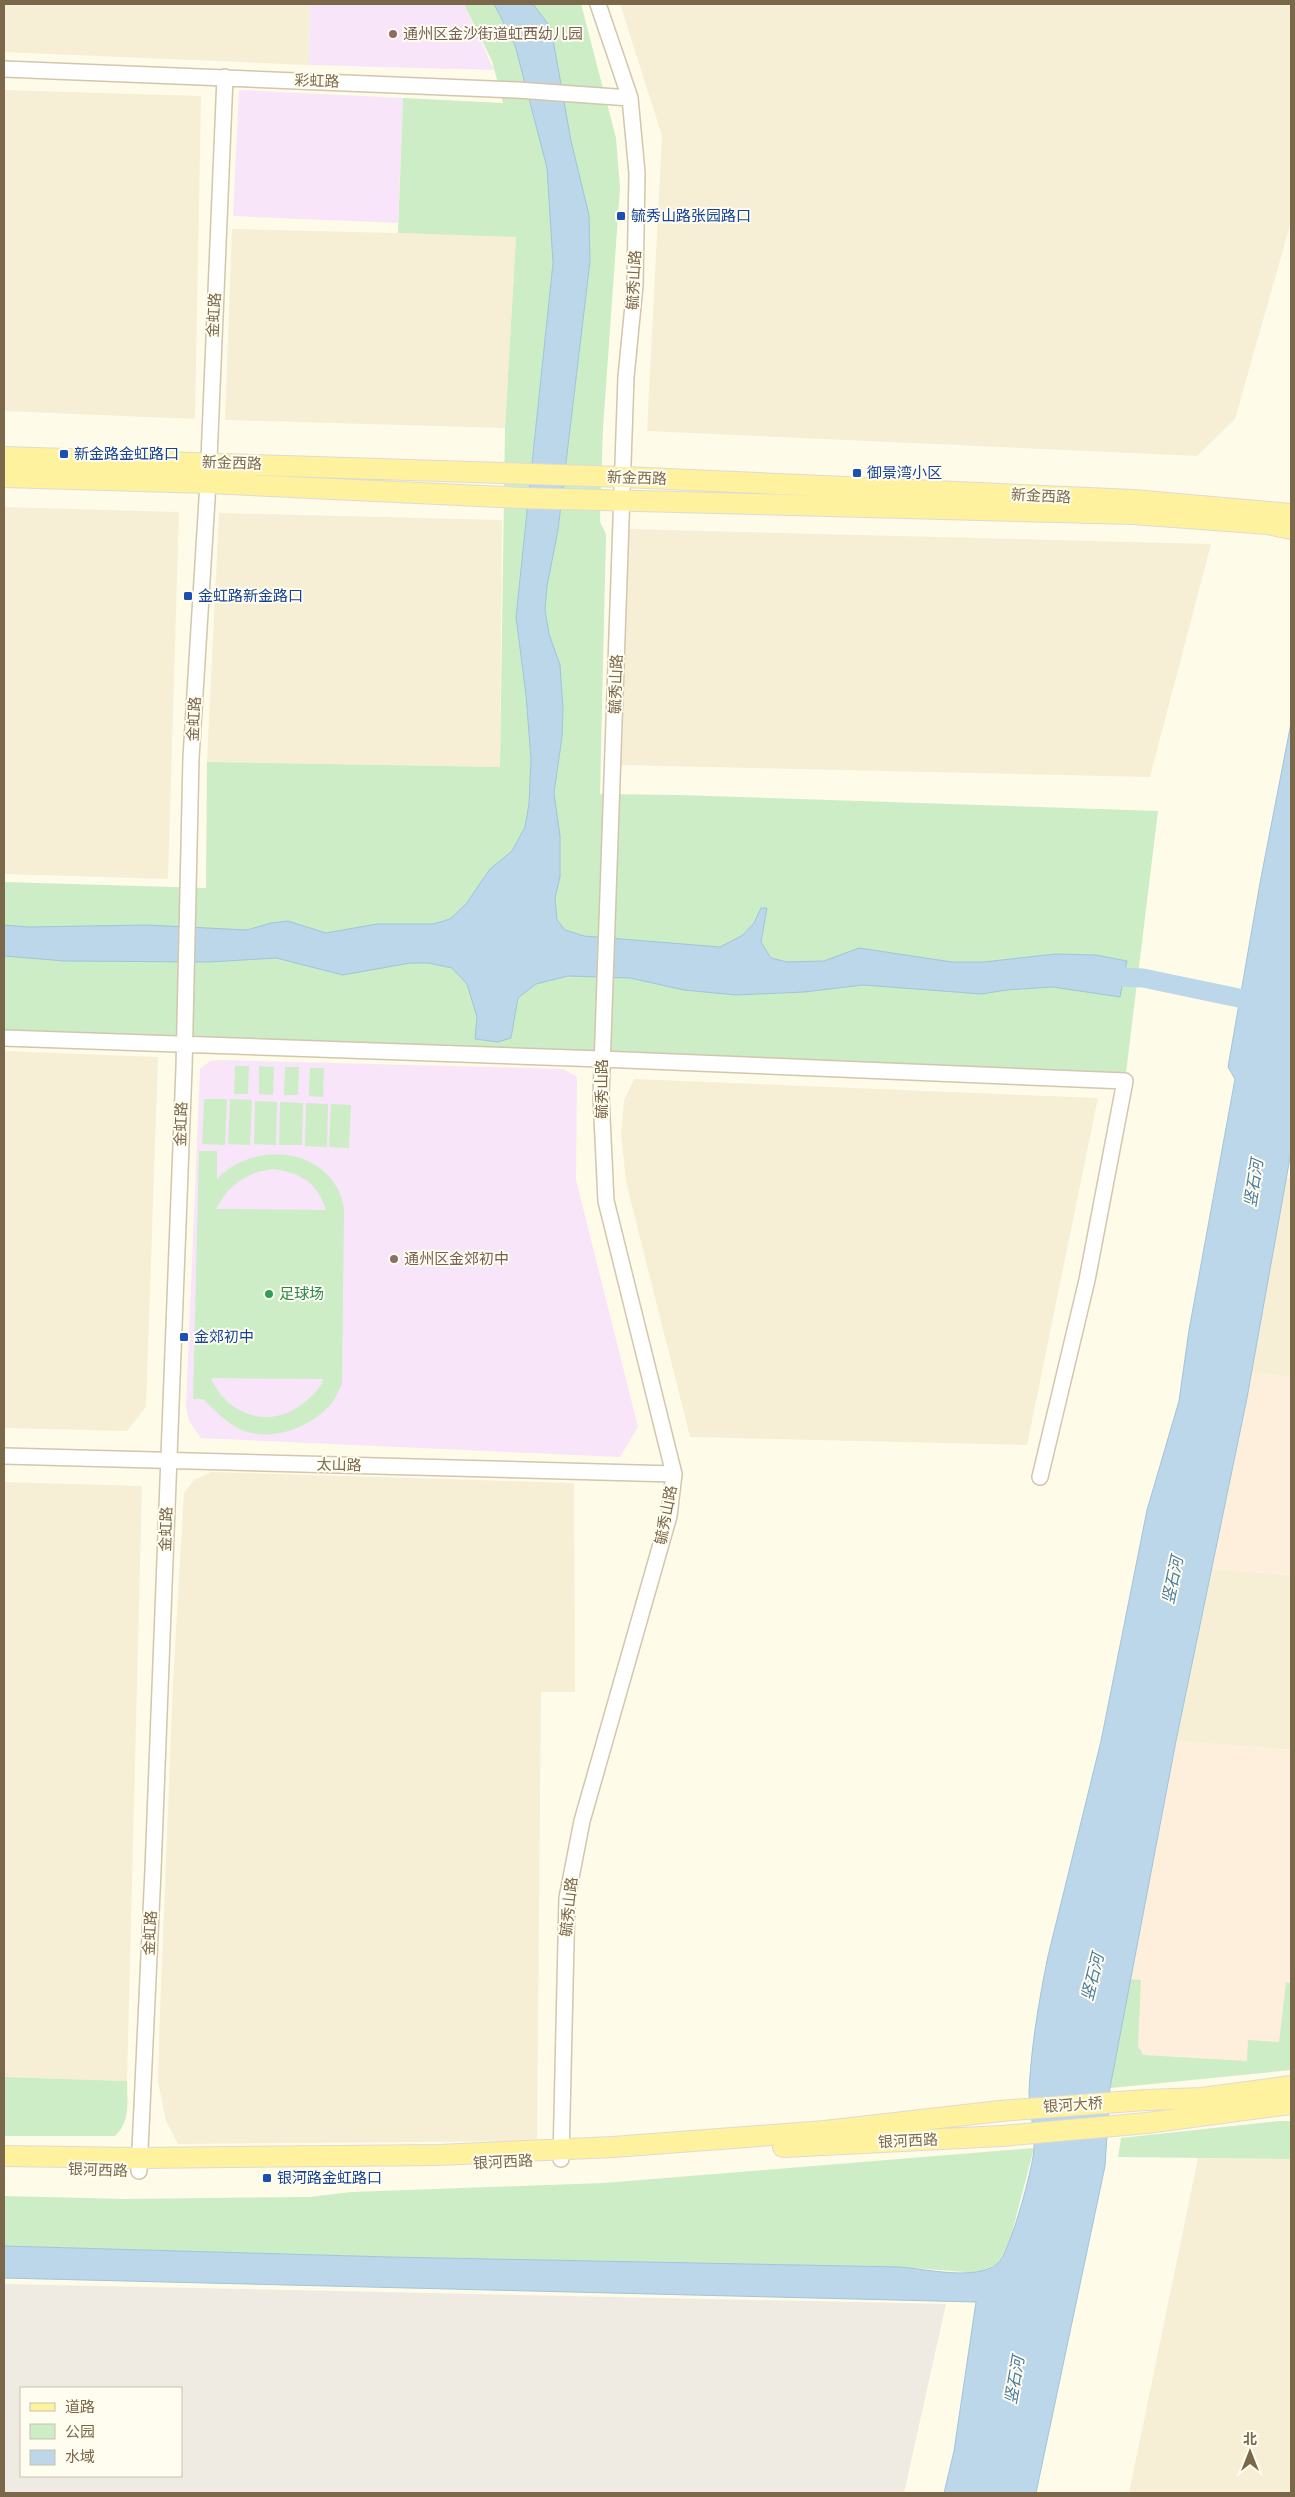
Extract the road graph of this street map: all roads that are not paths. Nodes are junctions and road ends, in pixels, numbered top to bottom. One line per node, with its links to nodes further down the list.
1 (598, 4): 4 (street, 毓秀山路)
2 (4, 69): 3 (street, 彩虹路)
3 (225, 78): 4 (street, 彩虹路); 6 (street, 金虹路)
4 (630, 98): 8 (street, 毓秀山路)
5 (4, 457): 6 (main road, 新金西路)
6 (207, 462): 8 (main road, 新金西路); 9 (street, 金虹路)
7 (4, 477): 9 (main road, 新金西路)
8 (624, 477): 10 (street, 毓秀山路); 12 (main road, 新金西路)
9 (208, 483): 10 (main road, 新金西路); 15 (street, 金虹路)
10 (622, 499): 12 (main road, 新金西路); 16 (street, 毓秀山路)
11 (1291, 514): 12 (main road)
12 (1269, 517): 13 (main road)
13 (1291, 529)
14 (4, 1038): 15 (street)
15 (184, 1044): 16 (street); 18 (street, 金虹路)
16 (601, 1059): 19 (street, 毓秀山路); 20 (street)
17 (4, 1456): 18 (street, 太山路)
18 (168, 1461): 19 (street, 太山路); 27 (street, 金虹路)
19 (674, 1474): 25 (street, 毓秀山路)
20 (1040, 1477)
21 (1291, 2086): 23 (main road, 银河大桥)
22 (1291, 2104): 24 (main road, 银河大桥)
23 (1000, 2111): 25 (main road, 银河西路)
24 (1002, 2136): 25 (main road, 银河西路)
25 (562, 2154): 27 (main road, 银河西路)
26 (4, 2156): 27 (main road, 银河西路)
27 (138, 2164): 28 (main road, 银河西路)
28 (4, 2167)

